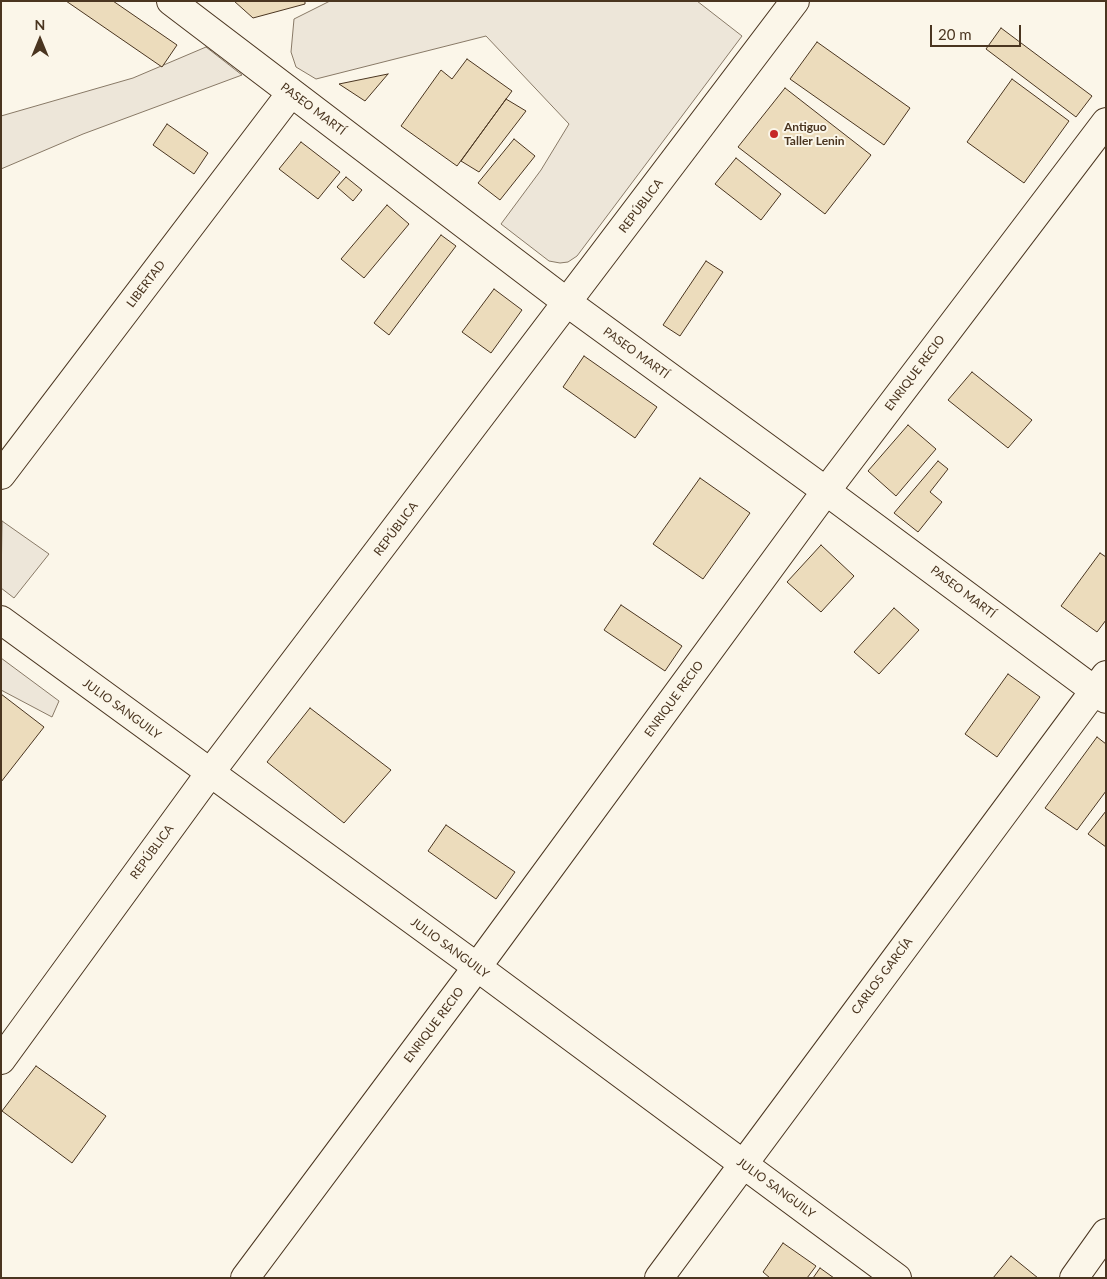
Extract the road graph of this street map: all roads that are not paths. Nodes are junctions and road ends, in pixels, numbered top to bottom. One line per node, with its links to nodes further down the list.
1 (171, 1): 3 (street, PASEO MARTÍ)
2 (795, 1): 5 (street, REPÚBLICA)
3 (291, 93): 5 (street, PASEO MARTÍ); 6 (street, LIBERTAD)
4 (1106, 122): 7 (street, ENRIQUE RECIO)
5 (568, 303): 7 (street, PASEO MARTÍ); 10 (street, REPÚBLICA)
6 (1, 475)
7 (826, 490): 9 (street, PASEO MARTÍ); 11 (street, ENRIQUE RECIO)
8 (1, 620): 10 (street, JULIO SANGUILY)
9 (1102, 688): 13 (street, CARLOS GARCÍA)
10 (210, 774): 11 (street, JULIO SANGUILY); 12 (street, REPÚBLICA)
11 (477, 967): 13 (street, JULIO SANGUILY); 15 (street, ENRIQUE RECIO)
12 (1, 1060)
13 (742, 1164): 16 (street, CARLOS GARCÍA); 17 (street, JULIO SANGUILY)
14 (1106, 1233): 18 (street)
15 (245, 1278)
16 (658, 1278)
17 (896, 1278)
18 (1074, 1278)

